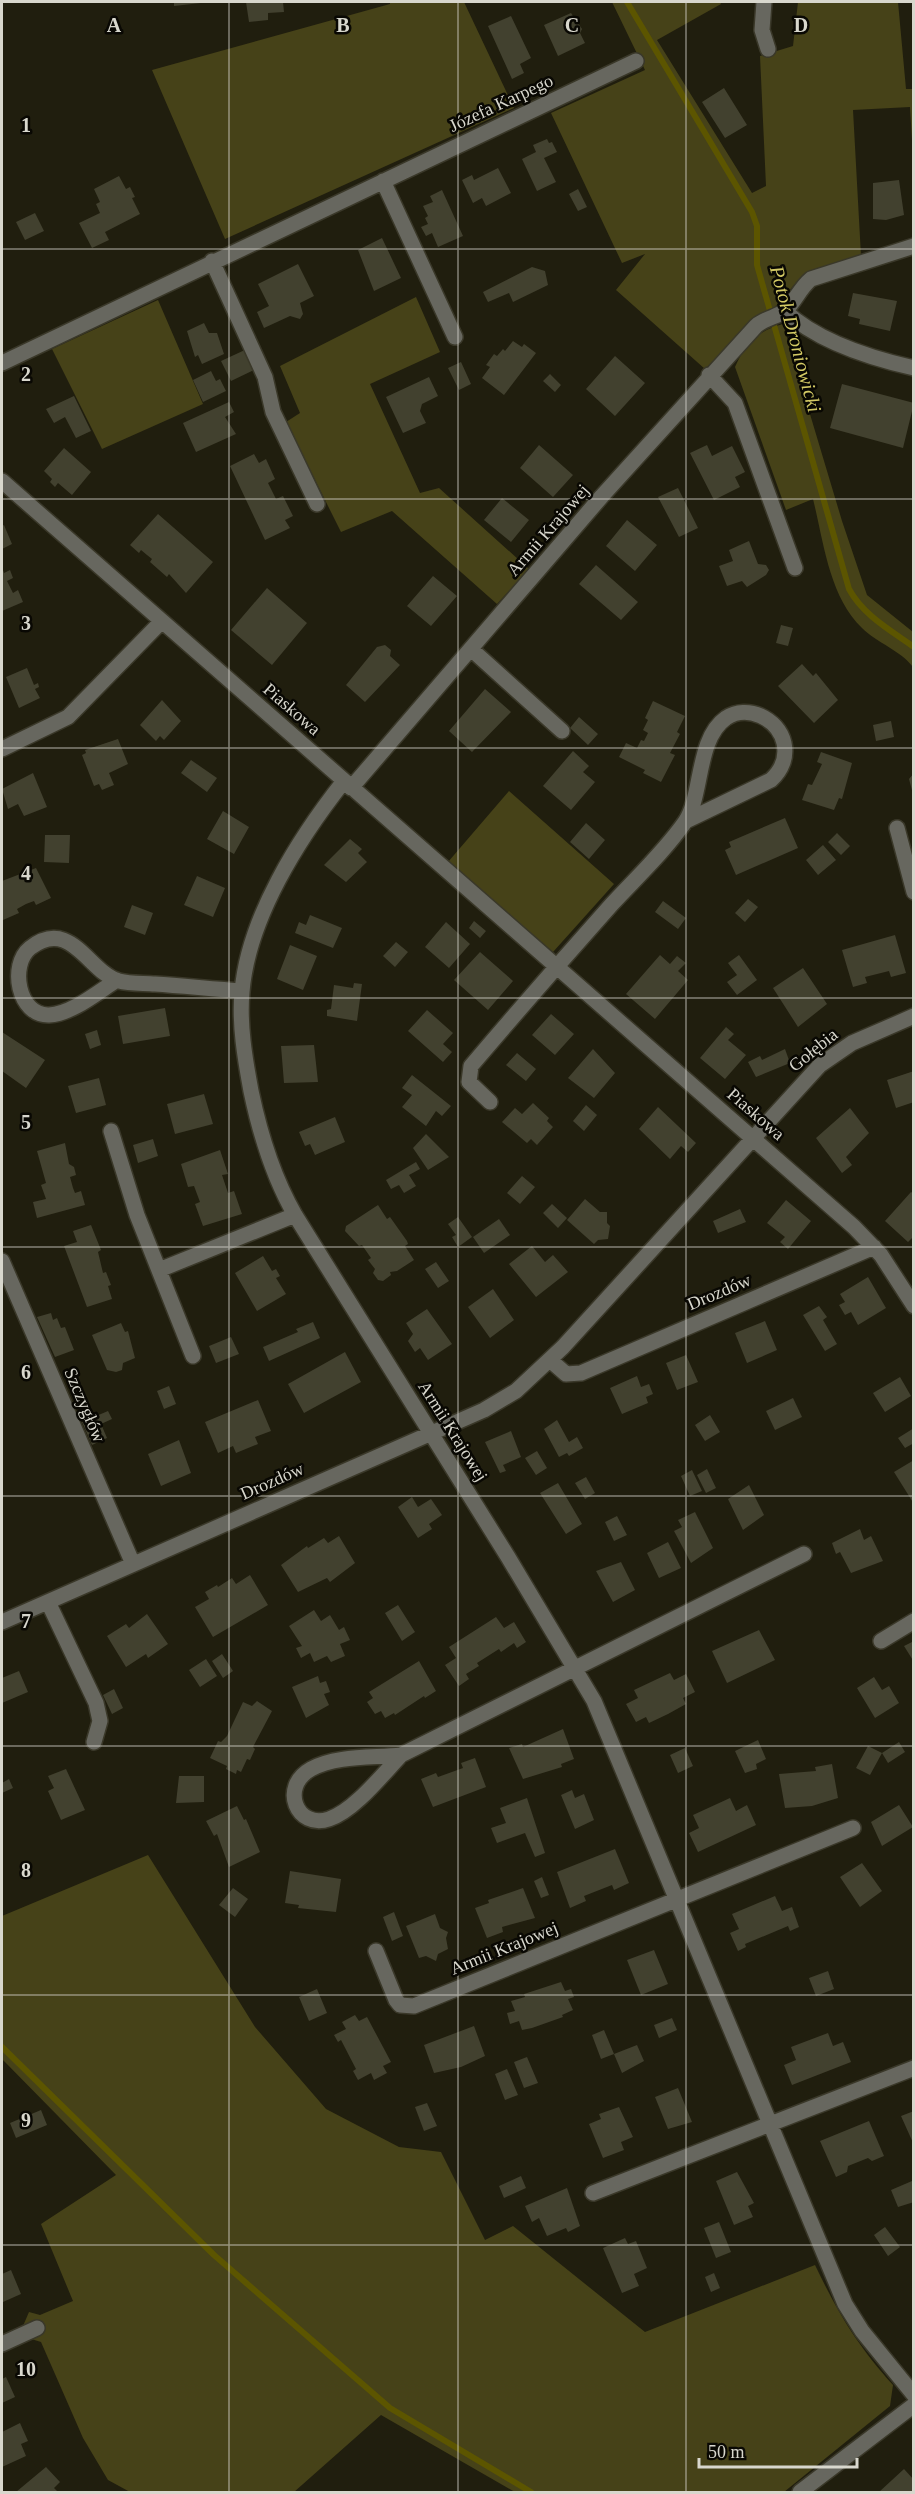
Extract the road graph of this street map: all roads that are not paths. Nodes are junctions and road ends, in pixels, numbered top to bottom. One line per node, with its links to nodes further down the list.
1 (764, 2): 2 (street)
2 (768, 49)
3 (636, 61): 4 (street, Józefa Karpego)
4 (383, 181): 6 (street, Józefa Karpego); 8 (street)
5 (914, 246): 7 (street, Armii Krajowej)
6 (212, 261): 9 (street, Józefa Karpego); 13 (street)
7 (776, 314): 10 (street); 11 (street, Armii Krajowej)
8 (455, 337)
9 (2, 363)
10 (914, 368)
11 (709, 375): 14 (street); 16 (street, Armii Krajowej)
12 (2, 481): 15 (street, Piaskowa)
13 (317, 504)
14 (795, 568)
15 (162, 621): 18 (street); 19 (street, Piaskowa)
16 (471, 649): 17 (street); 19 (street, Armii Krajowej)
17 (562, 731)
18 (2, 749)
19 (347, 785): 23 (street, Piaskowa); 25 (street, Armii Krajowej)
20 (686, 821): 20 (street); 23 (street)
21 (897, 828): 22 (street)
22 (914, 892)
23 (556, 967): 27 (street); 29 (street, Piaskowa)
24 (117, 981): 24 (street); 25 (street)
25 (242, 991): 30 (street, Armii Krajowej)
26 (914, 1016): 29 (street, Gołębia)
27 (490, 1101)
28 (111, 1131): 33 (street)
29 (752, 1137): 31 (street, Piaskowa); 36 (street, Drozdów)
30 (295, 1215): 33 (street); 37 (street, Armii Krajowej)
31 (874, 1247): 34 (street, Piaskowa); 36 (street, Drozdów)
32 (2, 1261): 39 (street, Szczygłów)
33 (159, 1269): 35 (street)
34 (914, 1306)
35 (193, 1356)
36 (550, 1360): 37 (street, Drozdów)
37 (431, 1432): 39 (street, Drozdów); 44 (street, Armii Krajowej)
38 (804, 1554): 44 (street)
39 (133, 1564): 40 (street, Drozdów)
40 (48, 1602): 42 (street, Drozdów); 45 (street)
41 (914, 1621): 43 (street)
42 (2, 1623)
43 (881, 1641)
44 (576, 1669): 46 (street); 48 (street, Armii Krajowej)
45 (94, 1742)
46 (401, 1755): 46 (street)
47 (853, 1828): 48 (street, Armii Krajowej)
48 (678, 1898): 49 (street, Armii Krajowej); 51 (street, Armii Krajowej)
49 (376, 1951)
50 (914, 2068): 51 (street)
51 (770, 2123): 52 (street); 55 (street, Armii Krajowej)
52 (593, 2193)
53 (38, 2328): 54 (street)
54 (2, 2343)
55 (914, 2395)
56 (914, 2405): 57 (street)
57 (800, 2493)

